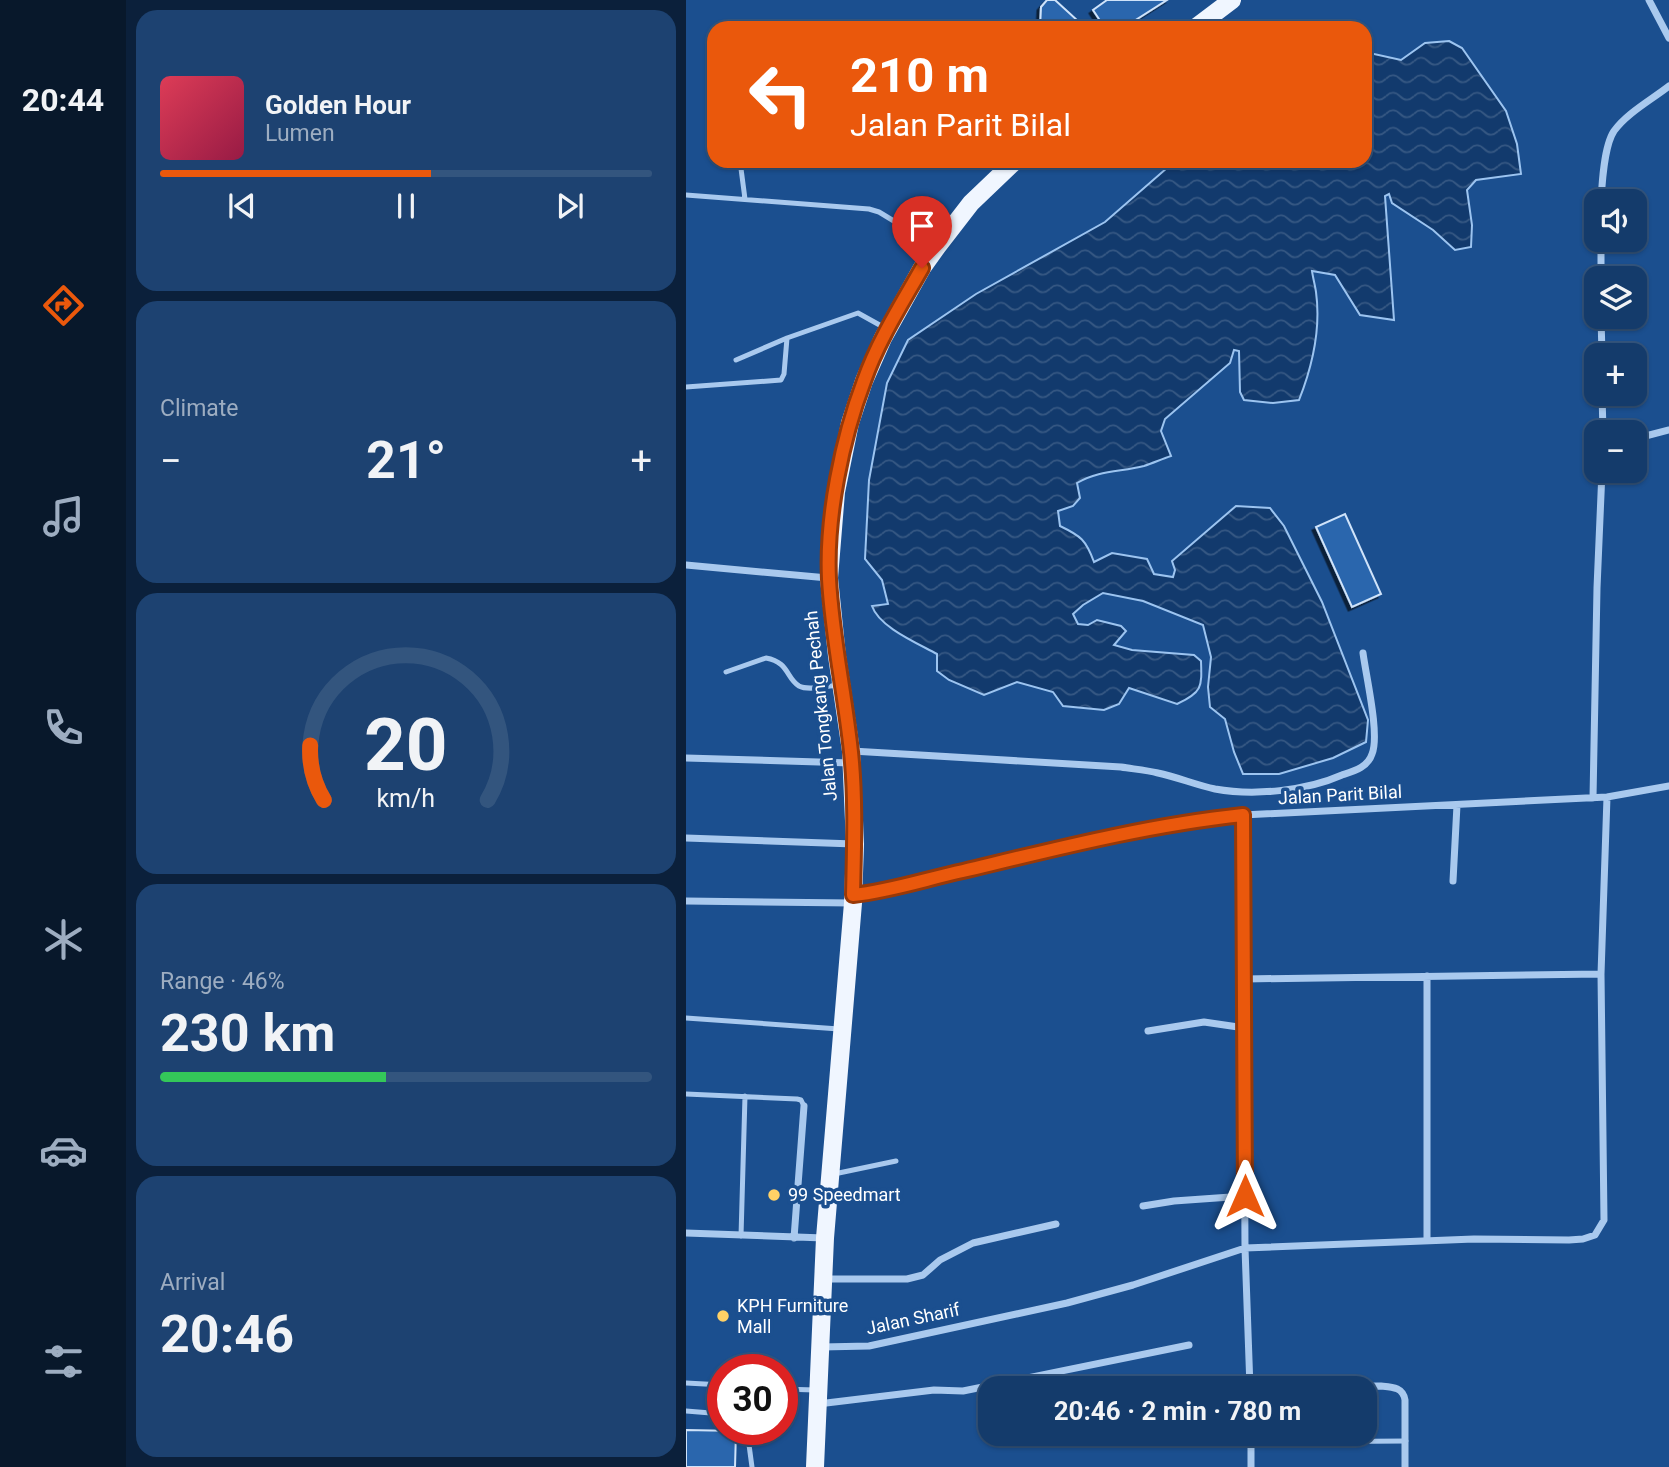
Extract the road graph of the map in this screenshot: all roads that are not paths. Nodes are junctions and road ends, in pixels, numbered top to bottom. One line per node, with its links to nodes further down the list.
1 (1649, 0): 4 (street)
2 (1229, 1): 3 (main road)
3 (1204, 21)
4 (1669, 38)
5 (1669, 86): 8 (street)
6 (741, 168): 10 (lane)
7 (1008, 168): 11 (main road, Jalan Tongkang Pechah)
8 (1602, 189)
9 (686, 195): 10 (lane)
10 (745, 199): 11 (lane)
11 (937, 247): 12 (main road, Jalan Tongkang Pechah)
12 (887, 330): 13 (lane); 20 (main road, Jalan Tongkang Pechah)
13 (787, 338): 14 (lane); 15 (lane)
14 (736, 360)
15 (686, 387)
16 (1669, 430): 17 (street)
17 (1647, 436)
18 (1601, 483): 28 (street)
19 (686, 565): 20 (street)
20 (829, 578): 23 (main road, Jalan Tongkang Pechah)
21 (1363, 653): 24 (street)
22 (726, 672): 23 (lane)
23 (841, 685): 24 (main road, Jalan Tongkang Pechah)
24 (852, 757): 25 (street); 32 (main road, Jalan Tongkang Pechah)
25 (686, 758)
26 (1669, 786): 27 (street, Jalan Parit Bilal)
27 (1607, 797): 28 (street, Jalan Parit Bilal); 36 (street)
28 (1593, 798): 29 (street, Jalan Parit Bilal)
29 (1457, 805): 30 (street, Jalan Parit Bilal); 33 (street)
30 (1243, 815): 34 (street, Jalan Parit Bilal); 38 (street)
31 (686, 838): 32 (street)
32 (855, 844): 34 (main road, Jalan Tongkang Pechah)
33 (1453, 881)
34 (853, 899): 35 (street, Jalan Parit Bilal); 41 (main road, Jalan Tongkang Pechah)
35 (686, 901)
36 (1601, 974): 37 (street); 55 (street, Jalan Sharif)
37 (1427, 976): 38 (street); 55 (street)
38 (1245, 979): 40 (street)
39 (686, 1018): 41 (lane)
40 (1239, 1026): 42 (street); 48 (street)
41 (842, 1029): 47 (main road, Jalan Tongkang Pechah)
42 (1148, 1031)
43 (686, 1094): 44 (lane)
44 (745, 1096): 45 (lane); 52 (lane)
45 (804, 1106): 53 (street)
46 (896, 1161): 47 (lane)
47 (829, 1175): 54 (main road, Jalan Tongkang Pechah)
48 (1239, 1196): 49 (street); 56 (street)
49 (1143, 1206)
50 (1056, 1224): 57 (street)
51 (686, 1233): 52 (street)
52 (741, 1236): 53 (street)
53 (796, 1238): 54 (street)
54 (817, 1238): 57 (main road, Jalan Tongkang Pechah)
55 (1427, 1241): 56 (street, Jalan Sharif)
56 (1239, 1250): 59 (street, Jalan Sharif); 60 (street)
57 (823, 1279): 59 (main road, Jalan Tongkang Pechah)
58 (1189, 1345): 65 (street)
59 (819, 1348): 65 (main road, Jalan Tongkang Pechah)
60 (1249, 1376)
61 (686, 1383): 62 (lane)
62 (707, 1384)
63 (1377, 1386): 69 (street)
64 (798, 1393): 65 (lane)
65 (818, 1397): 73 (main road, Jalan Tongkang Pechah)
66 (686, 1411): 67 (lane)
67 (707, 1413)
68 (1377, 1441): 69 (lane)
69 (1406, 1441): 75 (street)
70 (749, 1445): 72 (lane)
71 (1251, 1446): 74 (street)
72 (752, 1467)
73 (815, 1467)
74 (1251, 1467)
75 (1405, 1467)

